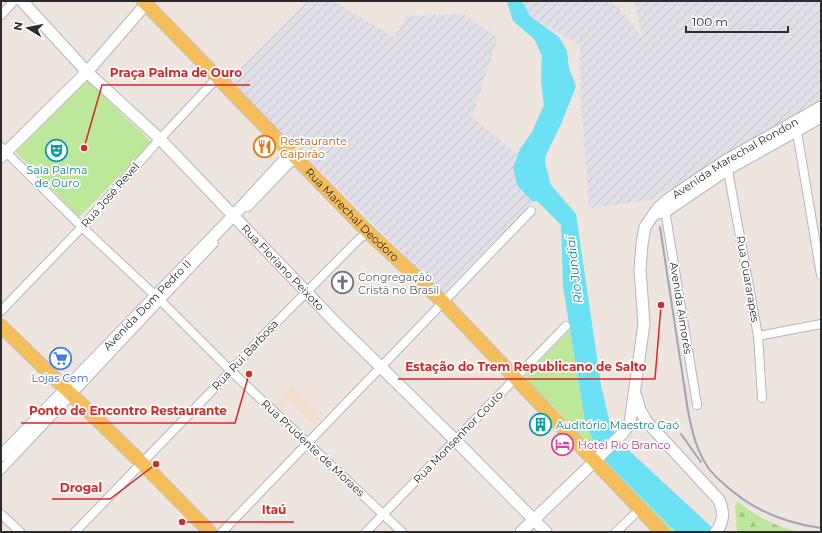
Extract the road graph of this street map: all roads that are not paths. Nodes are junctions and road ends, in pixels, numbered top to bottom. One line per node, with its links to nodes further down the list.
1 (14, 1): 4 (street)
2 (22, 1): 5 (main road, Rua Floriano Peixoto)
3 (145, 3): 5 (main road); 6 (main road, Rua Marechal Deodoro)
4 (1, 15)
5 (87, 72): 10 (main road, Rua Floriano Peixoto); 11 (main road)
6 (217, 78): 10 (street, Rua José Revel); 12 (main road, Rua Marechal Deodoro)
7 (821, 107): 9 (main road, Avenida Marechal Rondon)
8 (821, 117): 9 (main road, Avenida Marechal Rondon)
9 (796, 126): 13 (main road, Avenida Marechal Rondon); 19 (street)
10 (160, 139): 16 (main road, Rua Floriano Peixoto); 17 (street, Rua José Revel)
11 (3, 152): 17 (street, Rua Prudente de Moraes)
12 (294, 157): 16 (main road, Avenida Dom Pedro II); 18 (main road, Rua Marechal Deodoro)
13 (727, 165): 14 (main road, Avenida Marechal Rondon); 27 (street, Rua Guararapes)
14 (666, 206): 32 (main road, Avenida Marechal Rondon); 34 (street, Avenida Aimorés)
15 (531, 212): 22 (street)
16 (235, 218): 20 (main road, Rua Floriano Peixoto); 21 (main road, Avenida Dom Pedro II)
17 (82, 227): 21 (street, Rua Prudente de Moraes); 23 (street, Rua José Revel)
18 (368, 232): 20 (street, Rua Rui Barbosa); 22 (main road, Rua Marechal Deodoro)
19 (821, 275)
20 (307, 292): 28 (main road, Rua Floriano Peixoto); 29 (street, Rua Rui Barbosa)
21 (158, 298): 29 (street, Rua Prudente de Moraes); 31 (main road, Avenida Dom Pedro II)
22 (443, 302): 28 (street); 30 (main road, Rua Marechal Deodoro)
23 (1, 311)
24 (821, 324): 27 (street)
25 (1, 326): 31 (main road)
26 (566, 326): 30 (street, Rua Monsenhor Couto)
27 (758, 336): 33 (street, Rua Guararapes)
28 (381, 366): 37 (main road, Rua Floriano Peixoto); 38 (street)
29 (231, 371): 38 (street, Rua Prudente de Moraes); 41 (street, Rua Rui Barbosa)
30 (515, 378): 37 (street, Rua Monsenhor Couto); 40 (main road, Rua Marechal Deodoro)
31 (69, 391): 39 (main road, Avenida Dom Pedro II); 41 (main road); 42 (street)
32 (635, 393): 35 (main road); 36 (main road, Avenida Marechal Rondon)
33 (762, 398)
34 (697, 405)
35 (647, 422): 36 (main road); 47 (main road)
36 (630, 423): 40 (main road, Avenida Marechal Rondon)
37 (455, 440): 45 (street, Rua Monsenhor Couto); 46 (main road, Rua Floriano Peixoto)
38 (307, 443): 45 (street, Rua Prudente de Moraes); 51 (street)
39 (1, 456)
40 (596, 460): 43 (main road, Rua Marechal Deodoro); 46 (main road, Avenida Marechal Rondon)
41 (142, 463): 49 (street, Rua Rui Barbosa); 50 (main road)
42 (1, 470)
43 (640, 509): 56 (street); 57 (main road, Rua Marechal Deodoro)
44 (1, 514): 48 (street)
45 (384, 514): 52 (street, Rua Monsenhor Couto); 53 (street, Rua Prudente de Moraes)
46 (533, 520): 54 (main road, Avenida Marechal Rondon); 55 (main road, Rua Floriano Peixoto)
47 (717, 530)
48 (20, 532)
49 (75, 532)
50 (210, 532)
51 (222, 532)
52 (366, 532)
53 (402, 532)
54 (521, 532)
55 (546, 532)
56 (616, 532)
57 (662, 532)

